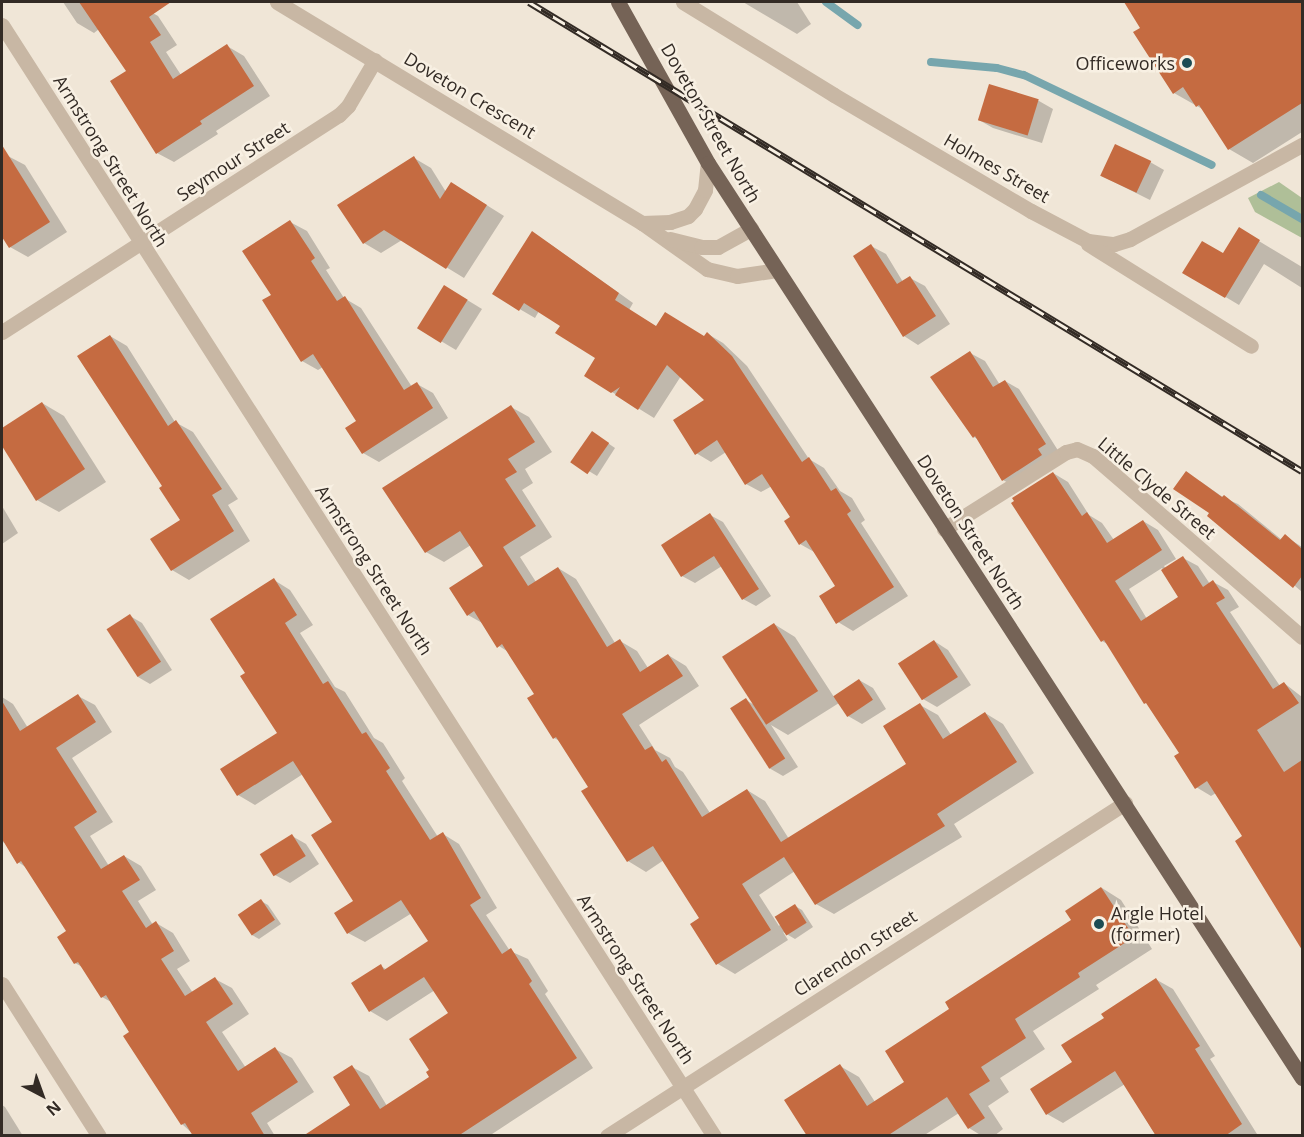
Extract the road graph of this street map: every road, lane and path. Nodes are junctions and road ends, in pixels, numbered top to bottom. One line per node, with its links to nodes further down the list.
1 (277, 2): 5 (street, Doveton Crescent)
2 (618, 2): 7 (main road, Doveton Street North)
3 (683, 2): 11 (street, Holmes Street)
4 (2, 25): 12 (street, Armstrong Street North)
5 (375, 60): 8 (street, Doveton Crescent); 12 (street, Seymour Street)
6 (1302, 145): 11 (street, Holmes Street)
7 (708, 163): 8 (street); 9 (main road, Doveton Street North)
8 (642, 223): 10 (street, Doveton Crescent)
9 (751, 229): 10 (street, Doveton Crescent); 13 (main road, Doveton Street North)
10 (659, 234): 13 (street, Doveton Crescent)
11 (1078, 237): 15 (street)
12 (140, 243): 14 (street, Seymour Street); 21 (street, Armstrong Street North)
13 (777, 270): 16 (main road, Doveton Street North)
14 (2, 332)
15 (1251, 346)
16 (944, 529): 17 (street, Little Clyde Street); 18 (main road, Doveton Street North)
17 (1302, 637)
18 (1125, 803): 20 (main road, Doveton Street North); 21 (street, Clarendon Street)
19 (2, 984): 22 (street)
20 (1302, 1078)
21 (682, 1087): 23 (street, Clarendon Street); 24 (street, Armstrong Street North)
22 (99, 1136)
23 (607, 1136)
24 (714, 1136)

